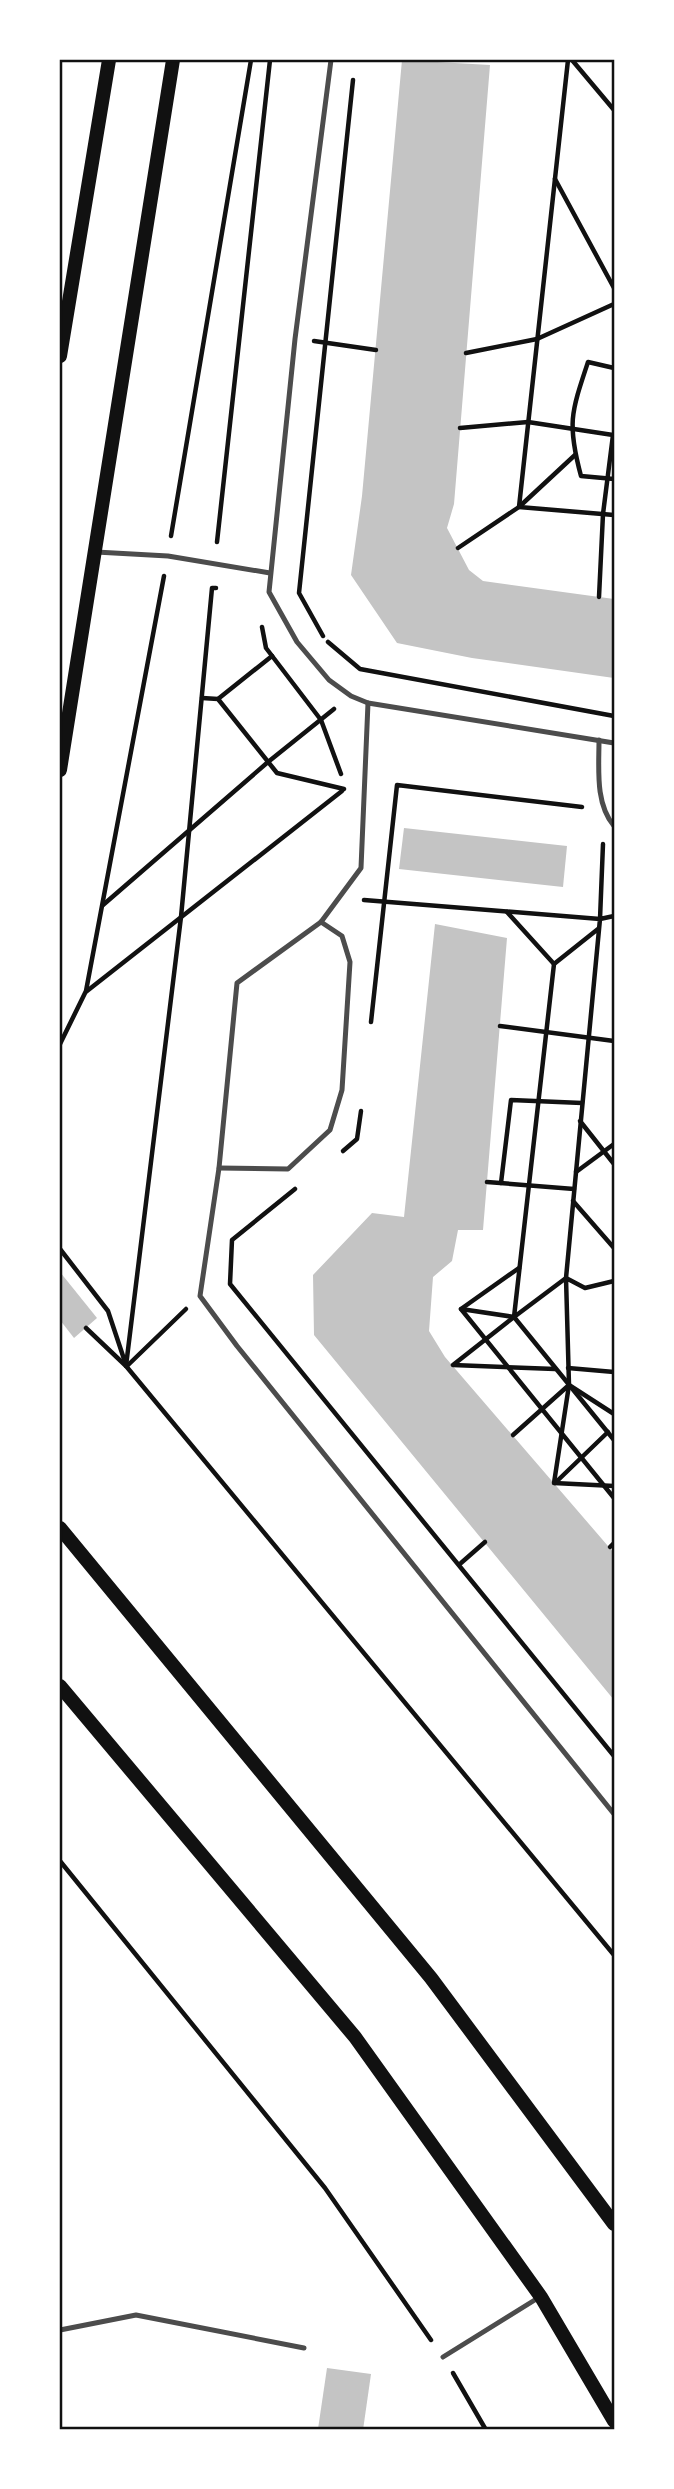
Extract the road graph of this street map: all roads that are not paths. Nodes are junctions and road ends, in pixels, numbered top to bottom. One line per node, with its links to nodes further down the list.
1 (109, 60): 4 (main road)
2 (173, 60): 5 (main road)
3 (331, 60): 6 (lane)
4 (60, 356)
5 (95, 552): 6 (lane); 10 (main road)
6 (270, 573): 7 (lane)
7 (368, 703): 8 (lane); 12 (lane)
8 (599, 740): 9 (lane); 11 (lane)
9 (614, 743)
10 (60, 770)
11 (614, 826)
12 (321, 922): 13 (lane); 13 (lane)
13 (219, 1168): 16 (lane)
14 (60, 1528): 17 (main road)
15 (60, 1686): 18 (main road)
16 (614, 1814)
17 (614, 2224)
18 (541, 2297): 21 (lane); 22 (main road)
19 (60, 2330): 20 (lane)
20 (304, 2348)
21 (443, 2357)
22 (614, 2421)

